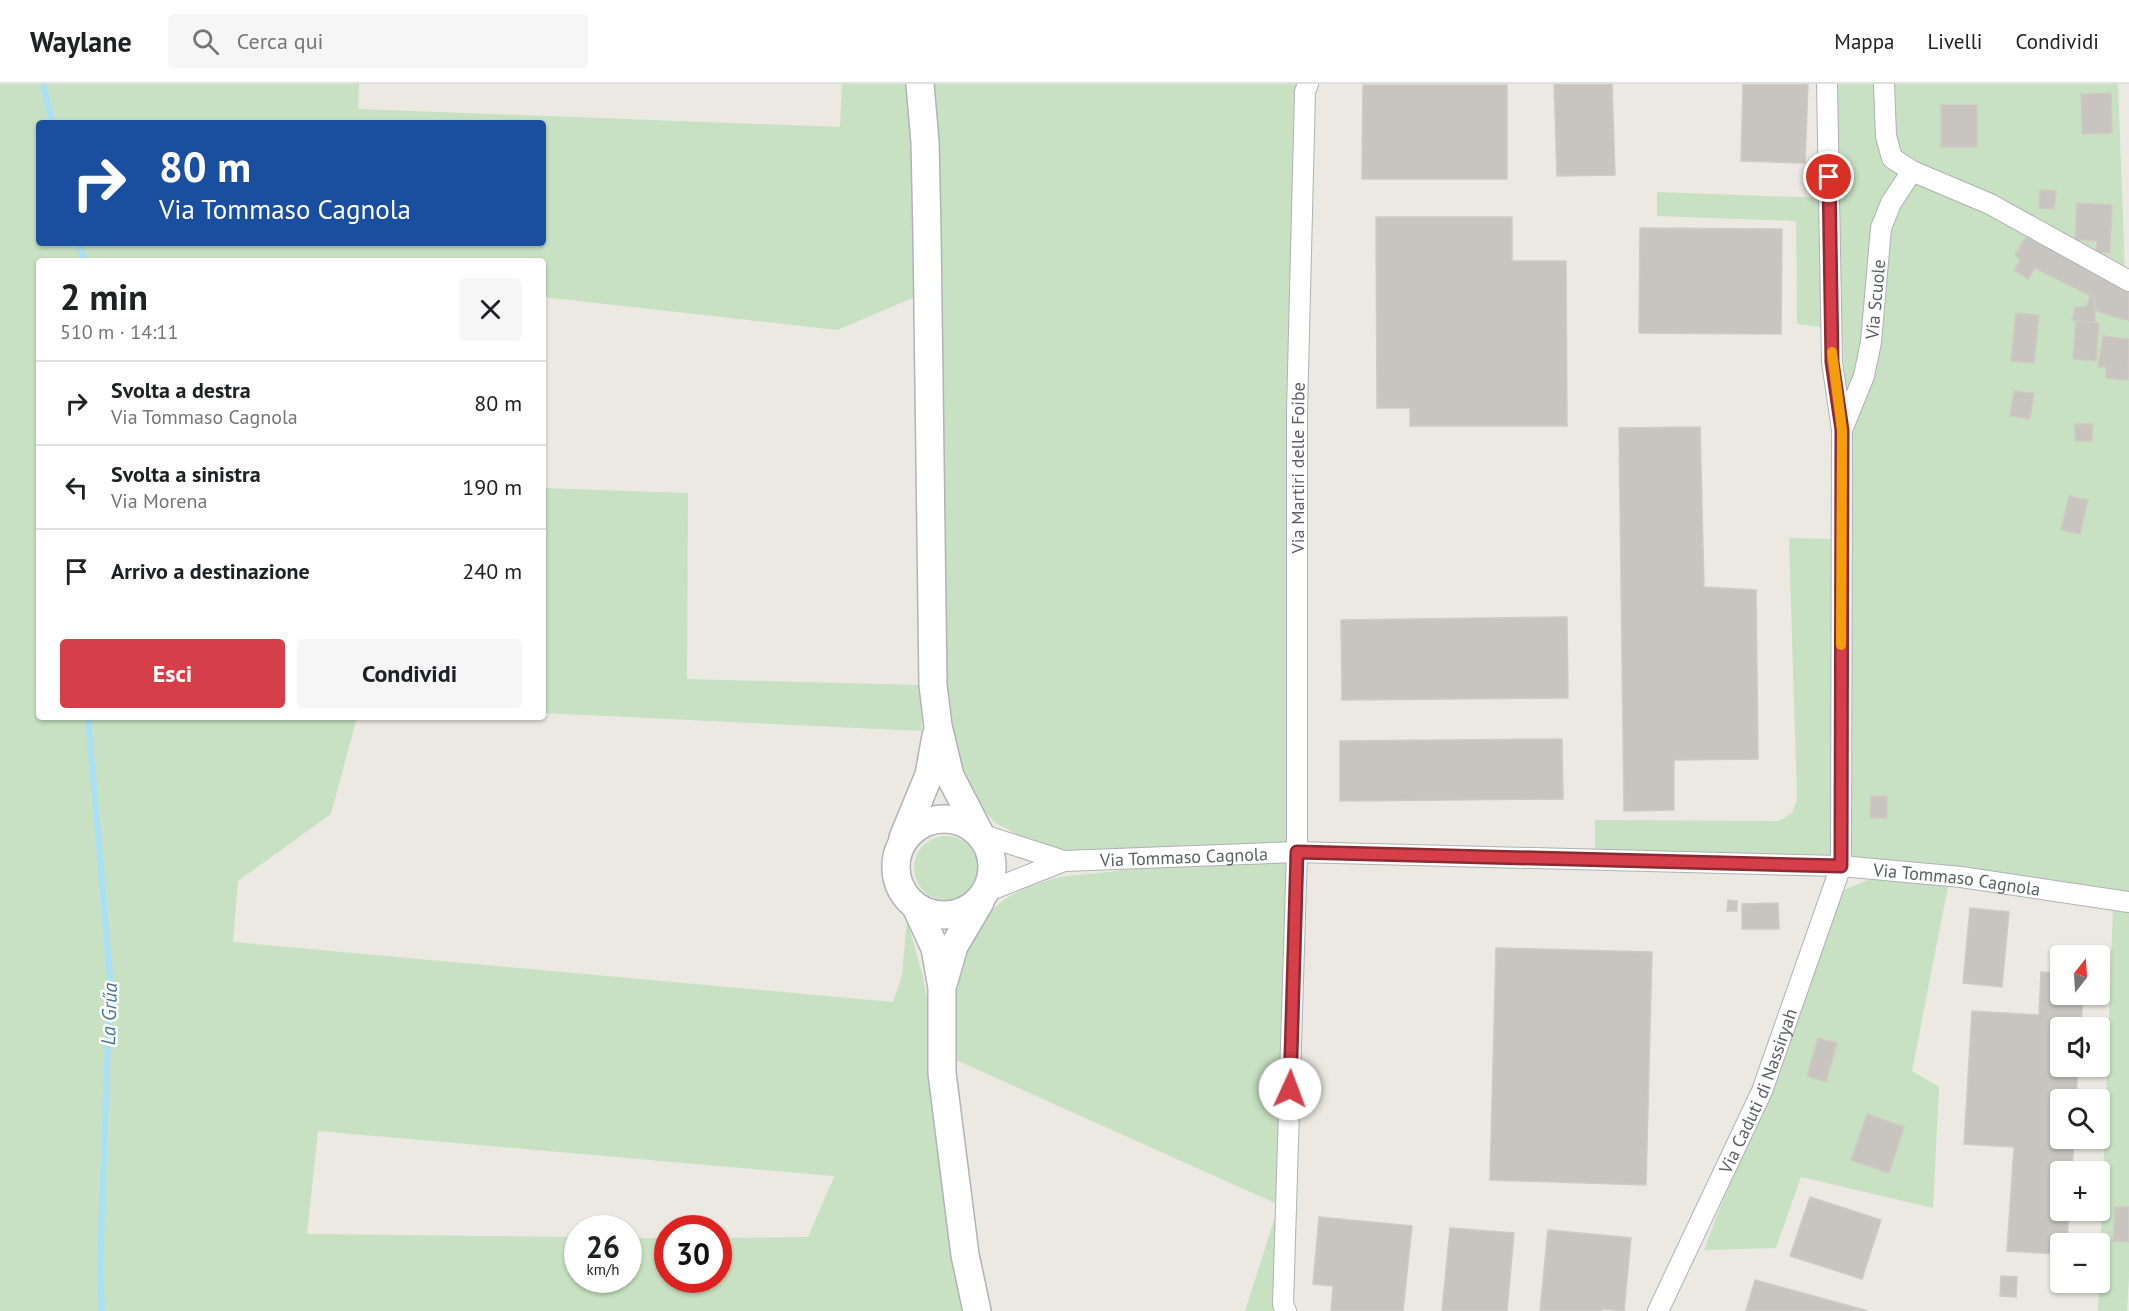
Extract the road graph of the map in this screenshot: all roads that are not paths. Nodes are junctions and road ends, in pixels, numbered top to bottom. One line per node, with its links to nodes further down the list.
1 (920, 84): 8 (main road)
2 (1308, 84): 11 (street, Via Martiri delle Foibe)
3 (1827, 84): 7 (street)
4 (1884, 84): 5 (street)
5 (1912, 171): 6 (street); 7 (street, Via Scuole)
6 (2129, 281)
7 (1842, 430): 13 (street, Via Caduti di Nassiryah)
8 (938, 726): 9 (main road); 10 (main road)
9 (980, 834): 10 (main road); 12 (street, Via Tommaso Cagnola); 14 (main road)
10 (900, 844): 16 (main road)
11 (1297, 852): 12 (street, Via Tommaso Cagnola); 13 (street, Via Tommaso Cagnola); 19 (street)
12 (1064, 861): 14 (street, Via Tommaso Cagnola)
13 (1841, 866): 15 (street, Via Tommaso Cagnola); 20 (street, Via Caduti di Nassiryah)
14 (986, 892): 16 (main road); 17 (main road)
15 (2129, 902)
16 (916, 907): 17 (main road)
17 (942, 988): 18 (main road)
18 (976, 1311)
19 (1286, 1311)
20 (1658, 1311)

